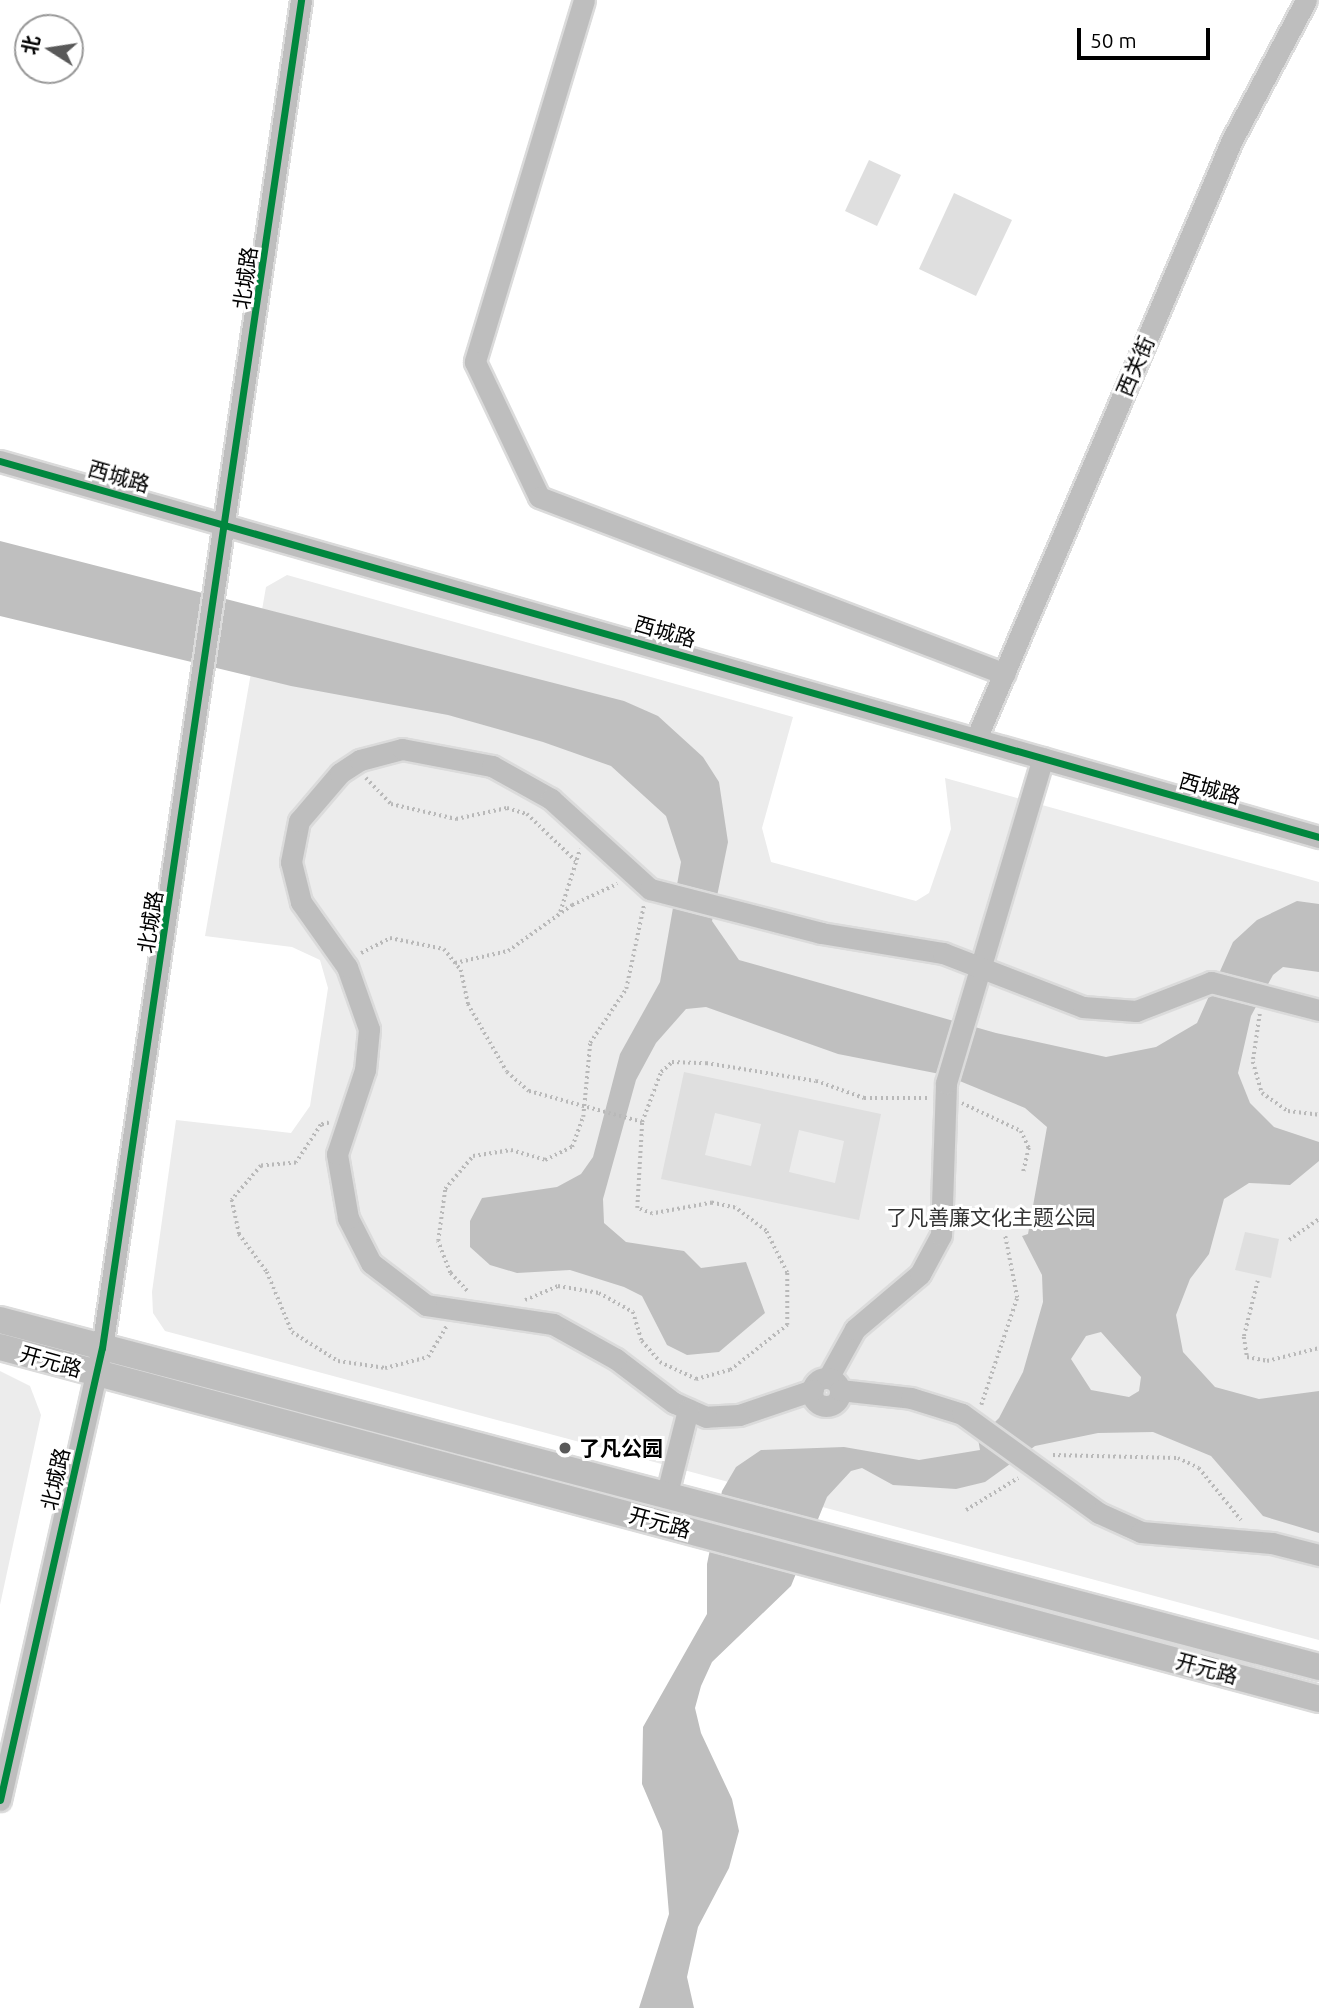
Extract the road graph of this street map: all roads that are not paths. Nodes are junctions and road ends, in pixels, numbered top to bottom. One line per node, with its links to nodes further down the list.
1 (301, 0): 5 (street, 北城路)
2 (584, 0): 6 (street)
3 (1306, 0): 6 (street, 西关街)
4 (0, 461): 5 (street, 西城路)
5 (228, 524): 7 (street, 西城路); 14 (street, 北城路)
6 (1004, 674): 7 (street, 西关街)
7 (976, 739): 8 (street, 西城路)
8 (1043, 758): 9 (street, 西城路); 10 (street)
9 (1319, 838)
10 (980, 965): 11 (street); 15 (street); 16 (street)
11 (1319, 1010)
12 (0, 1320): 14 (main road, 开元路)
13 (0, 1347): 14 (main road, 开元路)
14 (99, 1361): 17 (main road, 开元路); 20 (main road, 开元路); 21 (street, 北城路)
15 (827, 1386): 16 (street); 18 (street)
16 (688, 1410): 17 (street)
17 (667, 1493): 19 (main road, 开元路)
18 (1319, 1555)
19 (1319, 1667)
20 (1319, 1699)
21 (5, 1760): 22 (street, 北城路)
22 (1, 1790)

